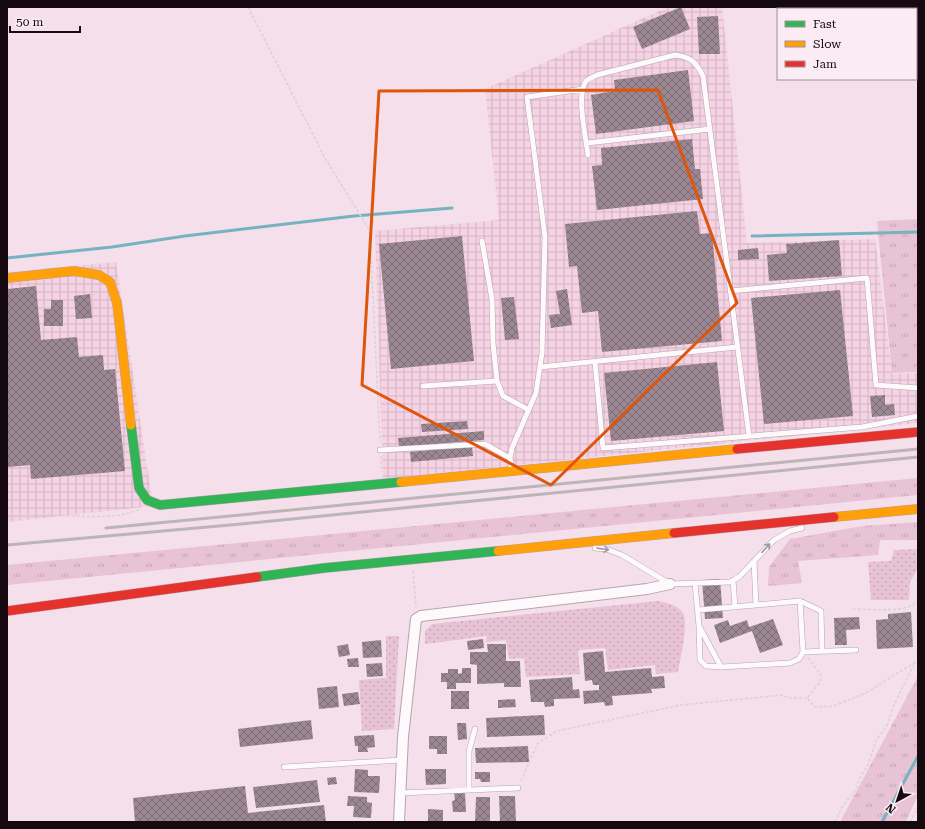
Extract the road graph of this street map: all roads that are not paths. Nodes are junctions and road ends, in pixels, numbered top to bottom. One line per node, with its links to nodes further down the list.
1 (583, 89): 2 (lane); 3 (lane); 10 (lane)
2 (710, 129): 3 (lane); 7 (lane)
3 (587, 143): 4 (lane)
4 (588, 155)
5 (482, 241): 11 (lane)
6 (7, 278): 20 (street)
7 (730, 291): 8 (lane); 13 (lane)
8 (737, 347): 9 (lane); 17 (lane)
9 (595, 362): 10 (lane); 17 (lane)
10 (540, 367): 14 (lane)
11 (497, 381): 12 (lane); 14 (lane)
12 (423, 386)
13 (918, 388)
14 (528, 410): 19 (lane)
15 (918, 416): 17 (lane)
16 (918, 432): 20 (street)
17 (749, 436)
18 (380, 450): 19 (lane)
19 (510, 458): 20 (lane)
20 (512, 471)
21 (918, 509): 22 (street)
22 (859, 514): 23 (lane); 25 (street)
23 (813, 525)
24 (805, 527): 26 (lane, one-way to 24)
25 (537, 545): 29 (lane, one-way to 29); 34 (street)
26 (754, 560): 27 (lane); 31 (lane)
27 (733, 580): 28 (lane); 32 (lane)
28 (695, 583): 29 (lane); 33 (lane)
29 (670, 584): 41 (street)
30 (800, 601): 31 (lane); 37 (lane); 38 (lane)
31 (756, 604): 32 (lane)
32 (735, 607): 33 (lane)
33 (698, 610): 35 (lane)
34 (7, 611)
35 (699, 626): 39 (lane); 39 (lane)
36 (856, 650): 37 (lane)
37 (822, 651): 38 (lane)
38 (803, 652): 39 (lane)
39 (721, 667)
40 (475, 729): 44 (lane)
41 (402, 760): 42 (lane); 45 (street)
42 (284, 767)
43 (518, 788): 44 (lane)
44 (469, 790): 45 (lane)
45 (400, 793): 46 (street)
46 (399, 822)

